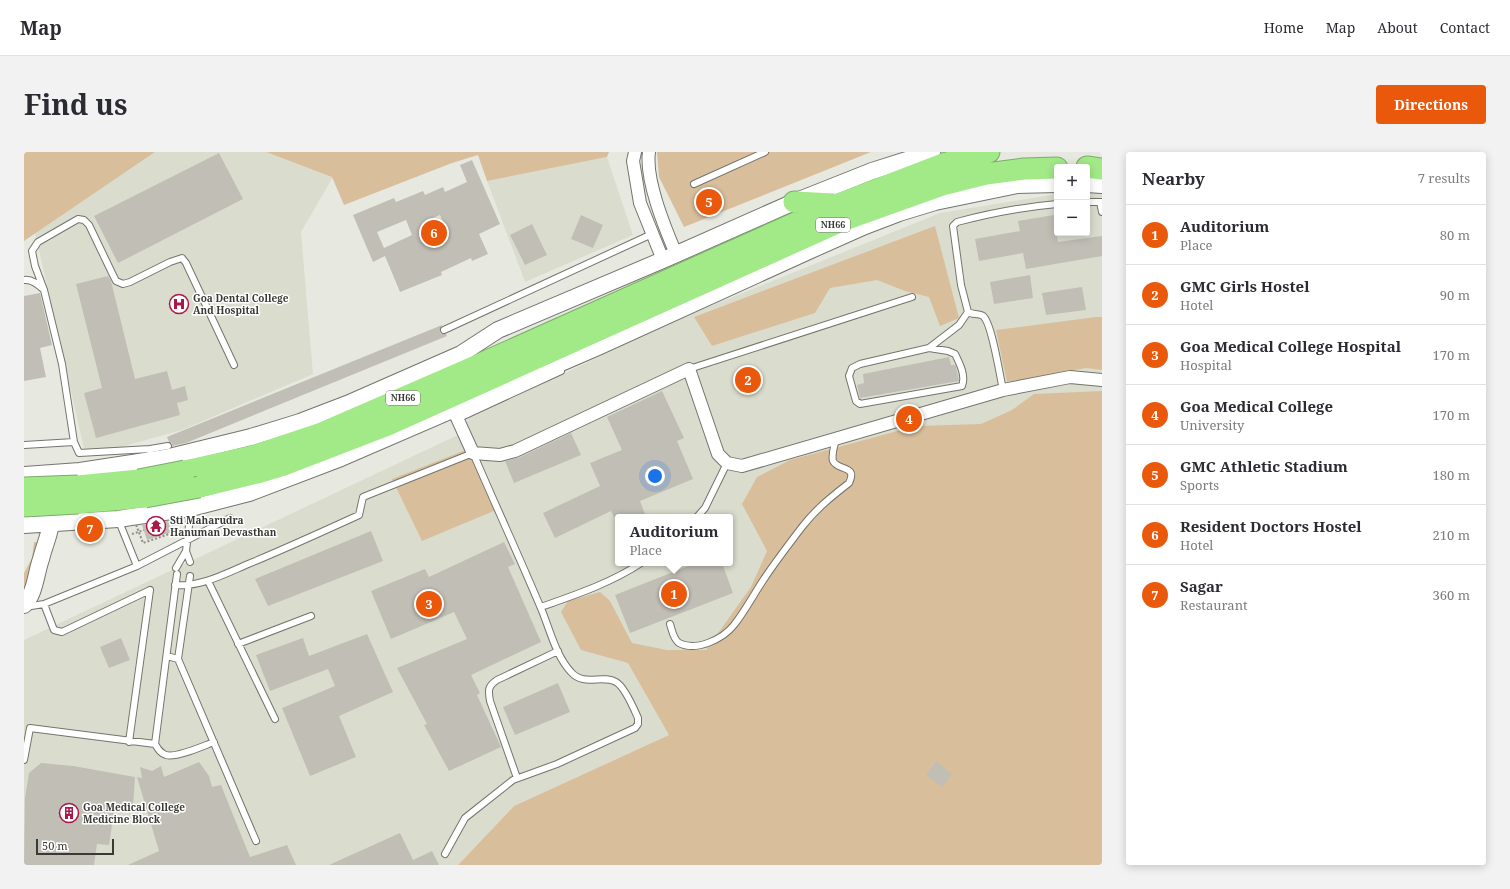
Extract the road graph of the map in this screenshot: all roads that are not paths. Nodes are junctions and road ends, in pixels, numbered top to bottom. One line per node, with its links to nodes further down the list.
1 (635, 152): 19 (street)
2 (649, 152): 21 (street)
3 (765, 152): 9 (lane)
4 (932, 152): 13 (street)
5 (989, 152): 17 (highway, NH66)
6 (1090, 167): 8 (highway)
7 (1054, 168): 17 (highway, NH66)
8 (1102, 169)
9 (694, 184)
10 (1054, 184): 20 (street)
11 (1090, 184): 12 (street)
12 (1102, 184)
13 (794, 202): 17 (highway); 21 (street)
14 (1090, 202): 15 (lane)
15 (1101, 202): 18 (lane)
16 (1054, 204): 25 (lane)
17 (842, 212): 20 (highway); 45 (highway, NH66, bridge); 45 (highway, NH66, bridge)
18 (1102, 212)
19 (652, 234): 21 (street); 26 (lane)
20 (811, 250): 27 (street)
21 (669, 257): 41 (street)
22 (24, 280): 23 (lane)
23 (44, 290): 30 (lane); 37 (lane)
24 (912, 297): 32 (lane)
25 (968, 312): 28 (lane); 34 (lane)
26 (444, 330)
27 (624, 335): 29 (lane); 35 (street)
28 (929, 348): 28 (lane)
29 (609, 350)
30 (234, 365)
31 (566, 369): 35 (lane)
32 (689, 369): 40 (street); 42 (street)
33 (1102, 380): 34 (street)
34 (1003, 390): 36 (street)
35 (454, 416): 40 (street); 47 (street)
36 (836, 438): 42 (street); 66 (lane)
37 (74, 442): 38 (lane); 41 (lane)
38 (24, 445)
39 (168, 446): 41 (lane)
40 (473, 453): 59 (lane); 64 (lane)
41 (151, 455): 43 (street)
42 (727, 463): 48 (lane)
43 (54, 474): 44 (street); 52 (street)
44 (25, 480): 46 (highway, NH66, bridge); 51 (street)
45 (142, 488): 46 (highway, NH66)
46 (78, 494): 51 (highway, NH66, bridge)
47 (191, 508): 50 (street); 53 (lane)
48 (700, 514)
49 (230, 518): 53 (lane)
50 (118, 519): 52 (street); 56 (lane)
51 (24, 521): 52 (street)
52 (52, 524): 63 (street)
53 (187, 541): 54 (lane); 56 (lane)
54 (186, 551): 55 (lane); 60 (lane)
55 (190, 562)
56 (137, 566): 62 (lane)
57 (636, 566): 64 (lane)
58 (190, 576): 61 (lane)
59 (208, 581): 61 (lane); 67 (lane)
60 (175, 585): 61 (lane); 69 (lane)
61 (189, 586): 70 (lane)
62 (44, 604): 63 (lane); 72 (lane)
63 (24, 606)
64 (541, 607): 68 (lane)
65 (311, 616): 67 (lane)
66 (670, 624)
67 (238, 644): 71 (lane)
68 (558, 651): 76 (lane); 76 (lane)
69 (167, 656): 70 (lane); 74 (lane)
70 (178, 659): 73 (lane)
71 (275, 719)
72 (130, 742): 74 (lane); 75 (lane)
73 (214, 742): 74 (lane); 77 (lane)
74 (155, 744)
75 (24, 760)
76 (517, 778): 78 (lane)
77 (256, 841)
78 (445, 854)

